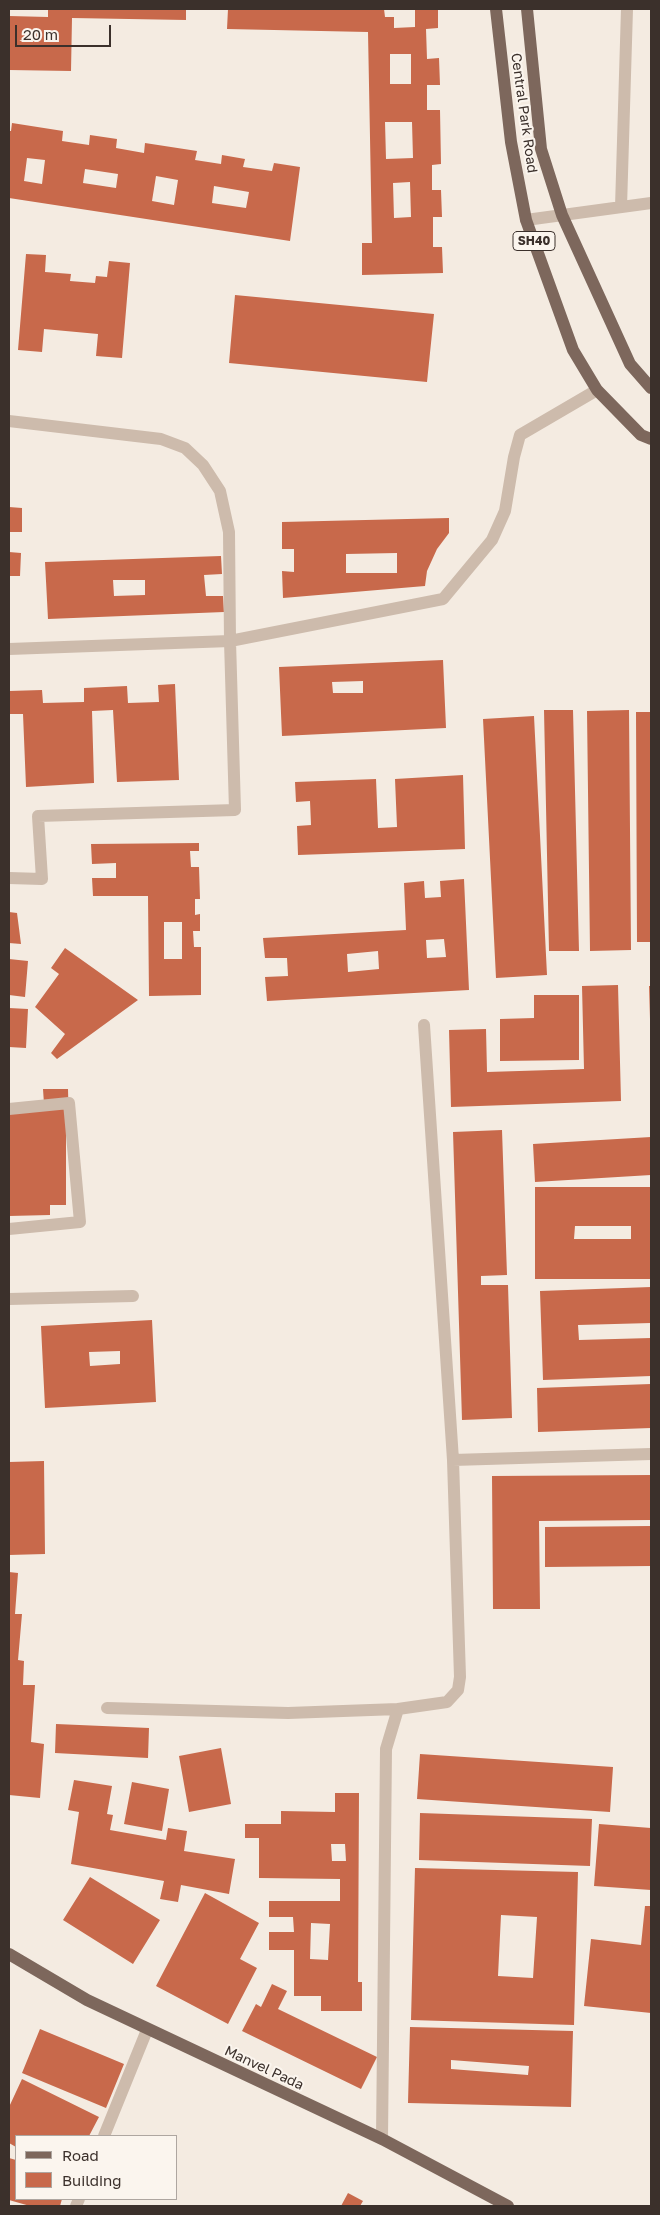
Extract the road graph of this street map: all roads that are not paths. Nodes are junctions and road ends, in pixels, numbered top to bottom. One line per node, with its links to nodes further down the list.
1 (496, 9): 7 (main road, Central Park Road / SH40)
2 (527, 9): 6 (main road, SH40)
3 (627, 9): 5 (street)
4 (651, 203): 5 (street)
5 (621, 207): 6 (street)
6 (562, 215): 7 (street); 8 (main road, SH40)
7 (526, 220): 9 (main road, Central Park Road / SH40)
8 (651, 388)
9 (598, 390): 11 (main road, Central Park Road / SH40); 12 (street)
10 (9, 421): 12 (street)
11 (651, 439)
12 (230, 641): 13 (street); 14 (street)
13 (9, 649)
14 (9, 878)
15 (424, 1025): 21 (street)
16 (9, 1109): 17 (street)
17 (9, 1229)
18 (133, 1296): 19 (street)
19 (9, 1300)
20 (651, 1454): 21 (street)
21 (453, 1460): 23 (street)
22 (107, 1708): 23 (street)
23 (398, 1709): 27 (street)
24 (9, 1954): 25 (main road, Manvel Pada)
25 (147, 2030): 26 (street); 27 (main road, Manvel Pada)
26 (104, 2135)
27 (382, 2139): 28 (main road, Manvel Pada)
28 (508, 2206)

